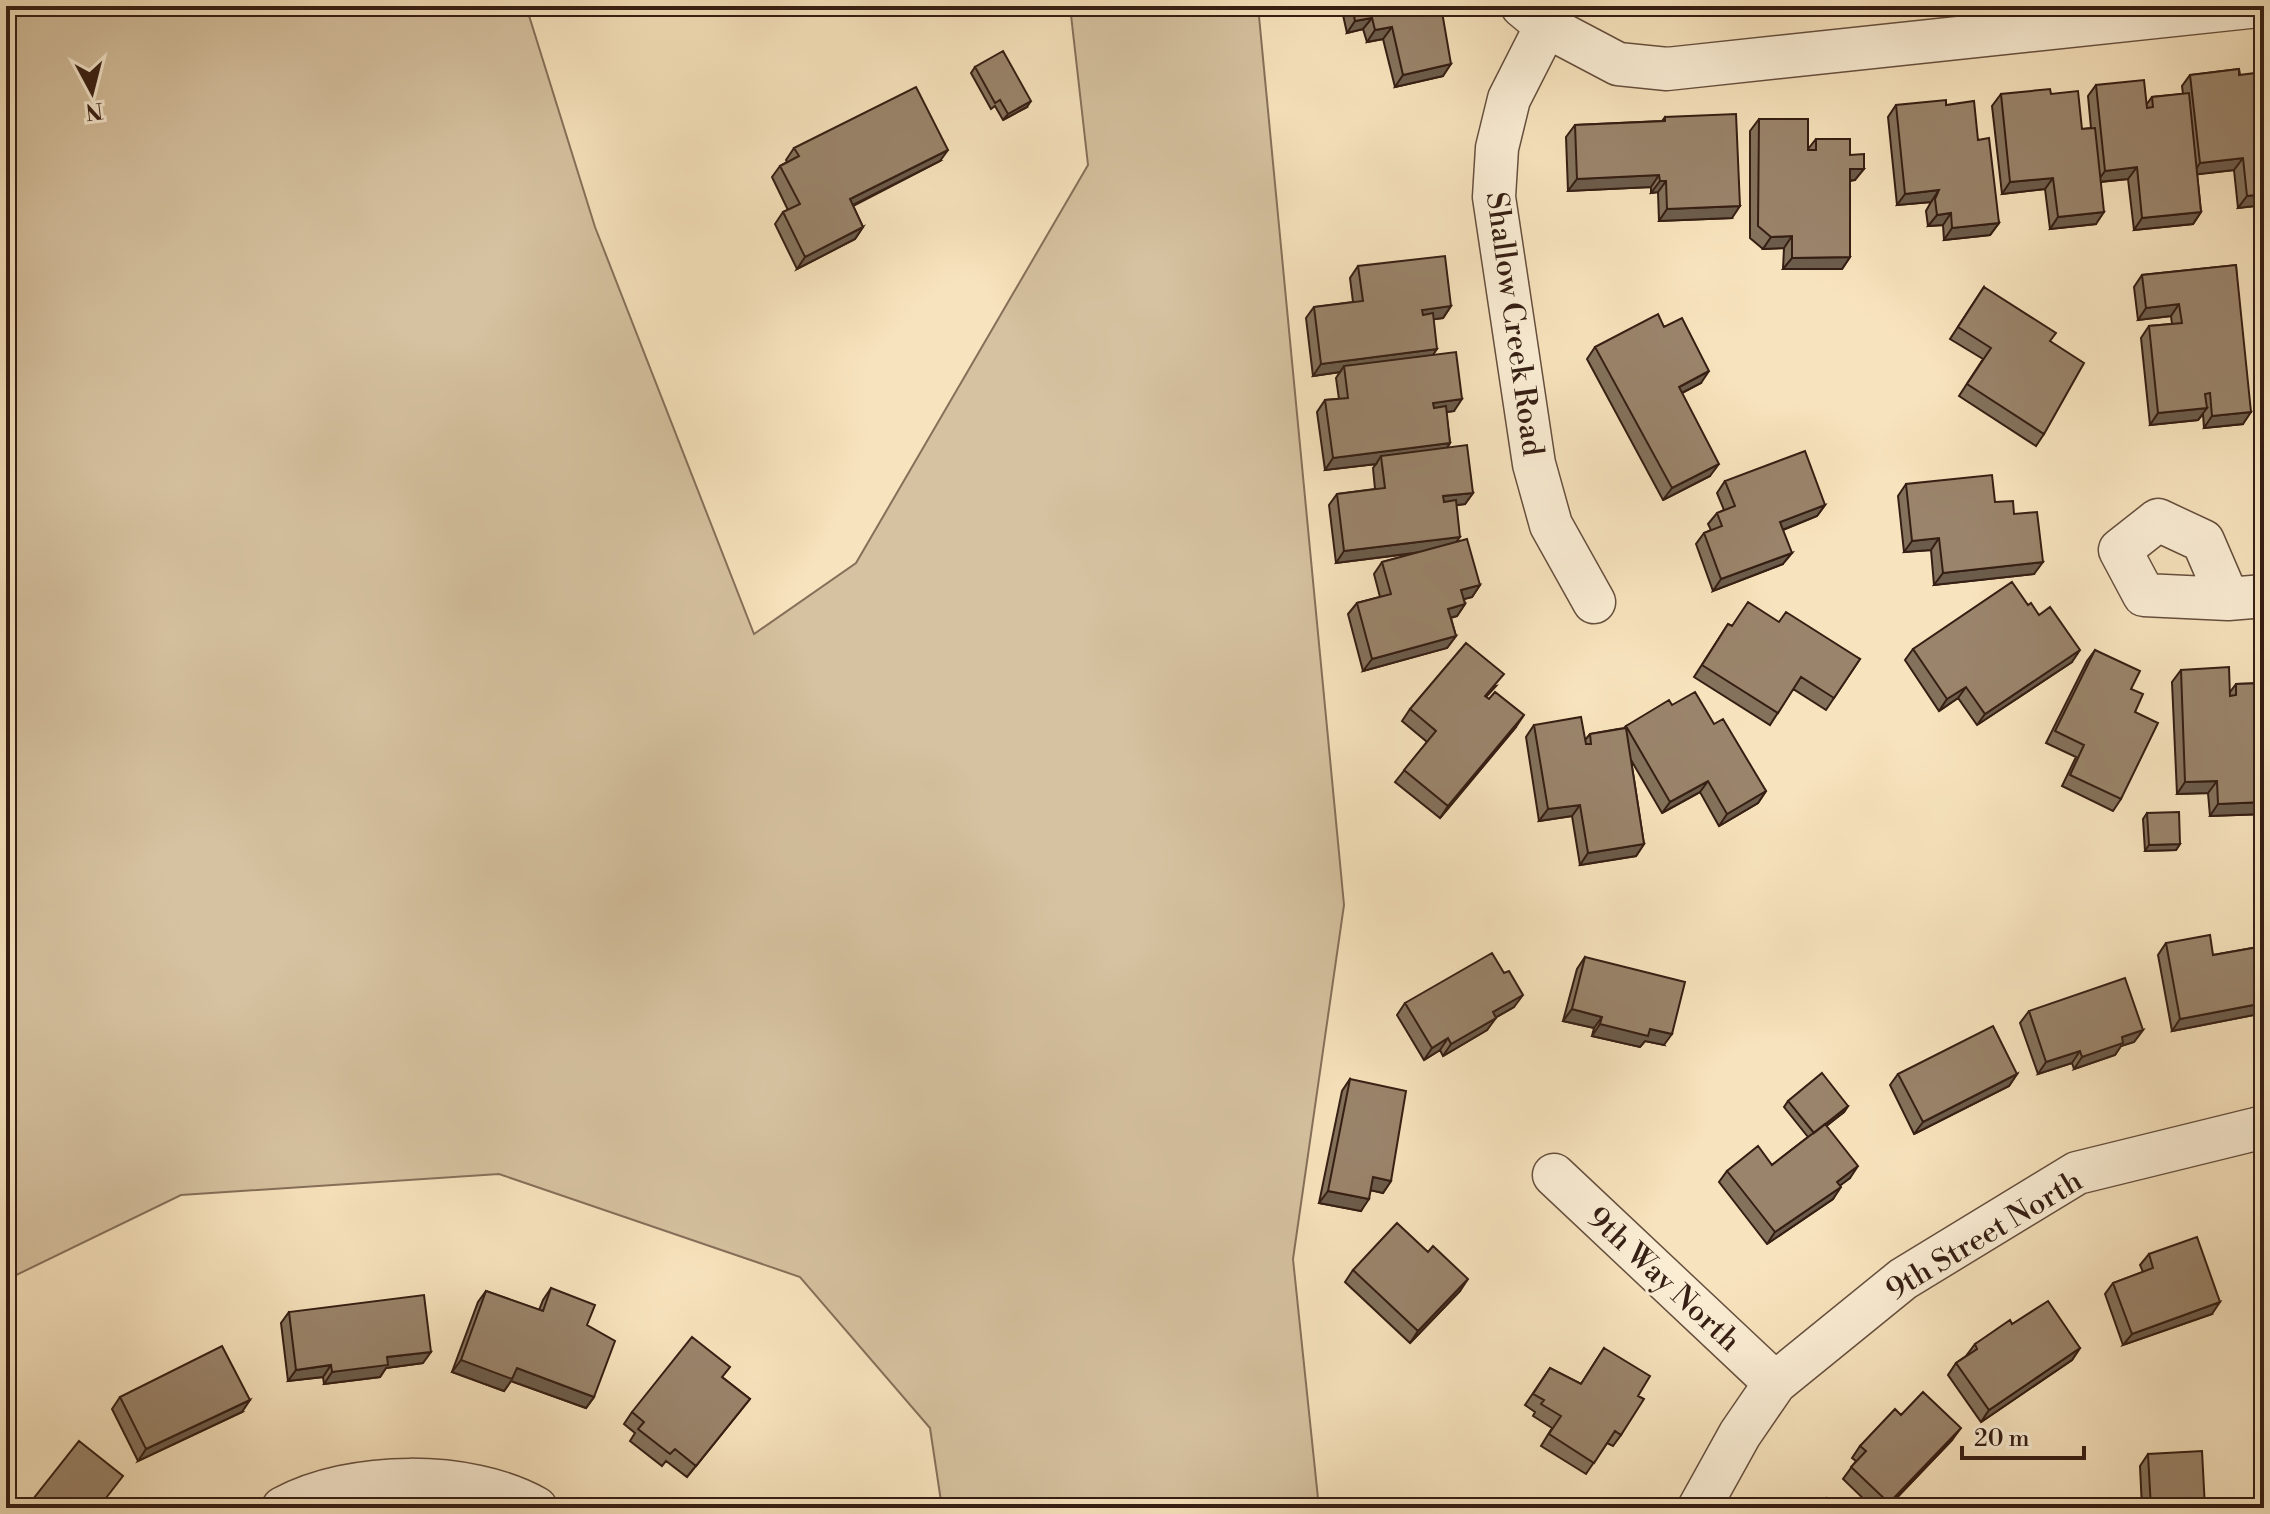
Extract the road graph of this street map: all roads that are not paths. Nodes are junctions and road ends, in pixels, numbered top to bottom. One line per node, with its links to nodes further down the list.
1 (2259, 6): 3 (street)
2 (1534, 16): 3 (street); 4 (street, Shallow Creek Road)
3 (1981, 22)
4 (1594, 602)
5 (2264, 1127): 7 (street, 9th Street North)
6 (1554, 1175): 7 (street, 9th Way North)
7 (1775, 1383): 10 (street, 9th Street North)
8 (283, 1508): 9 (street)
9 (536, 1508)
10 (1699, 1508)

